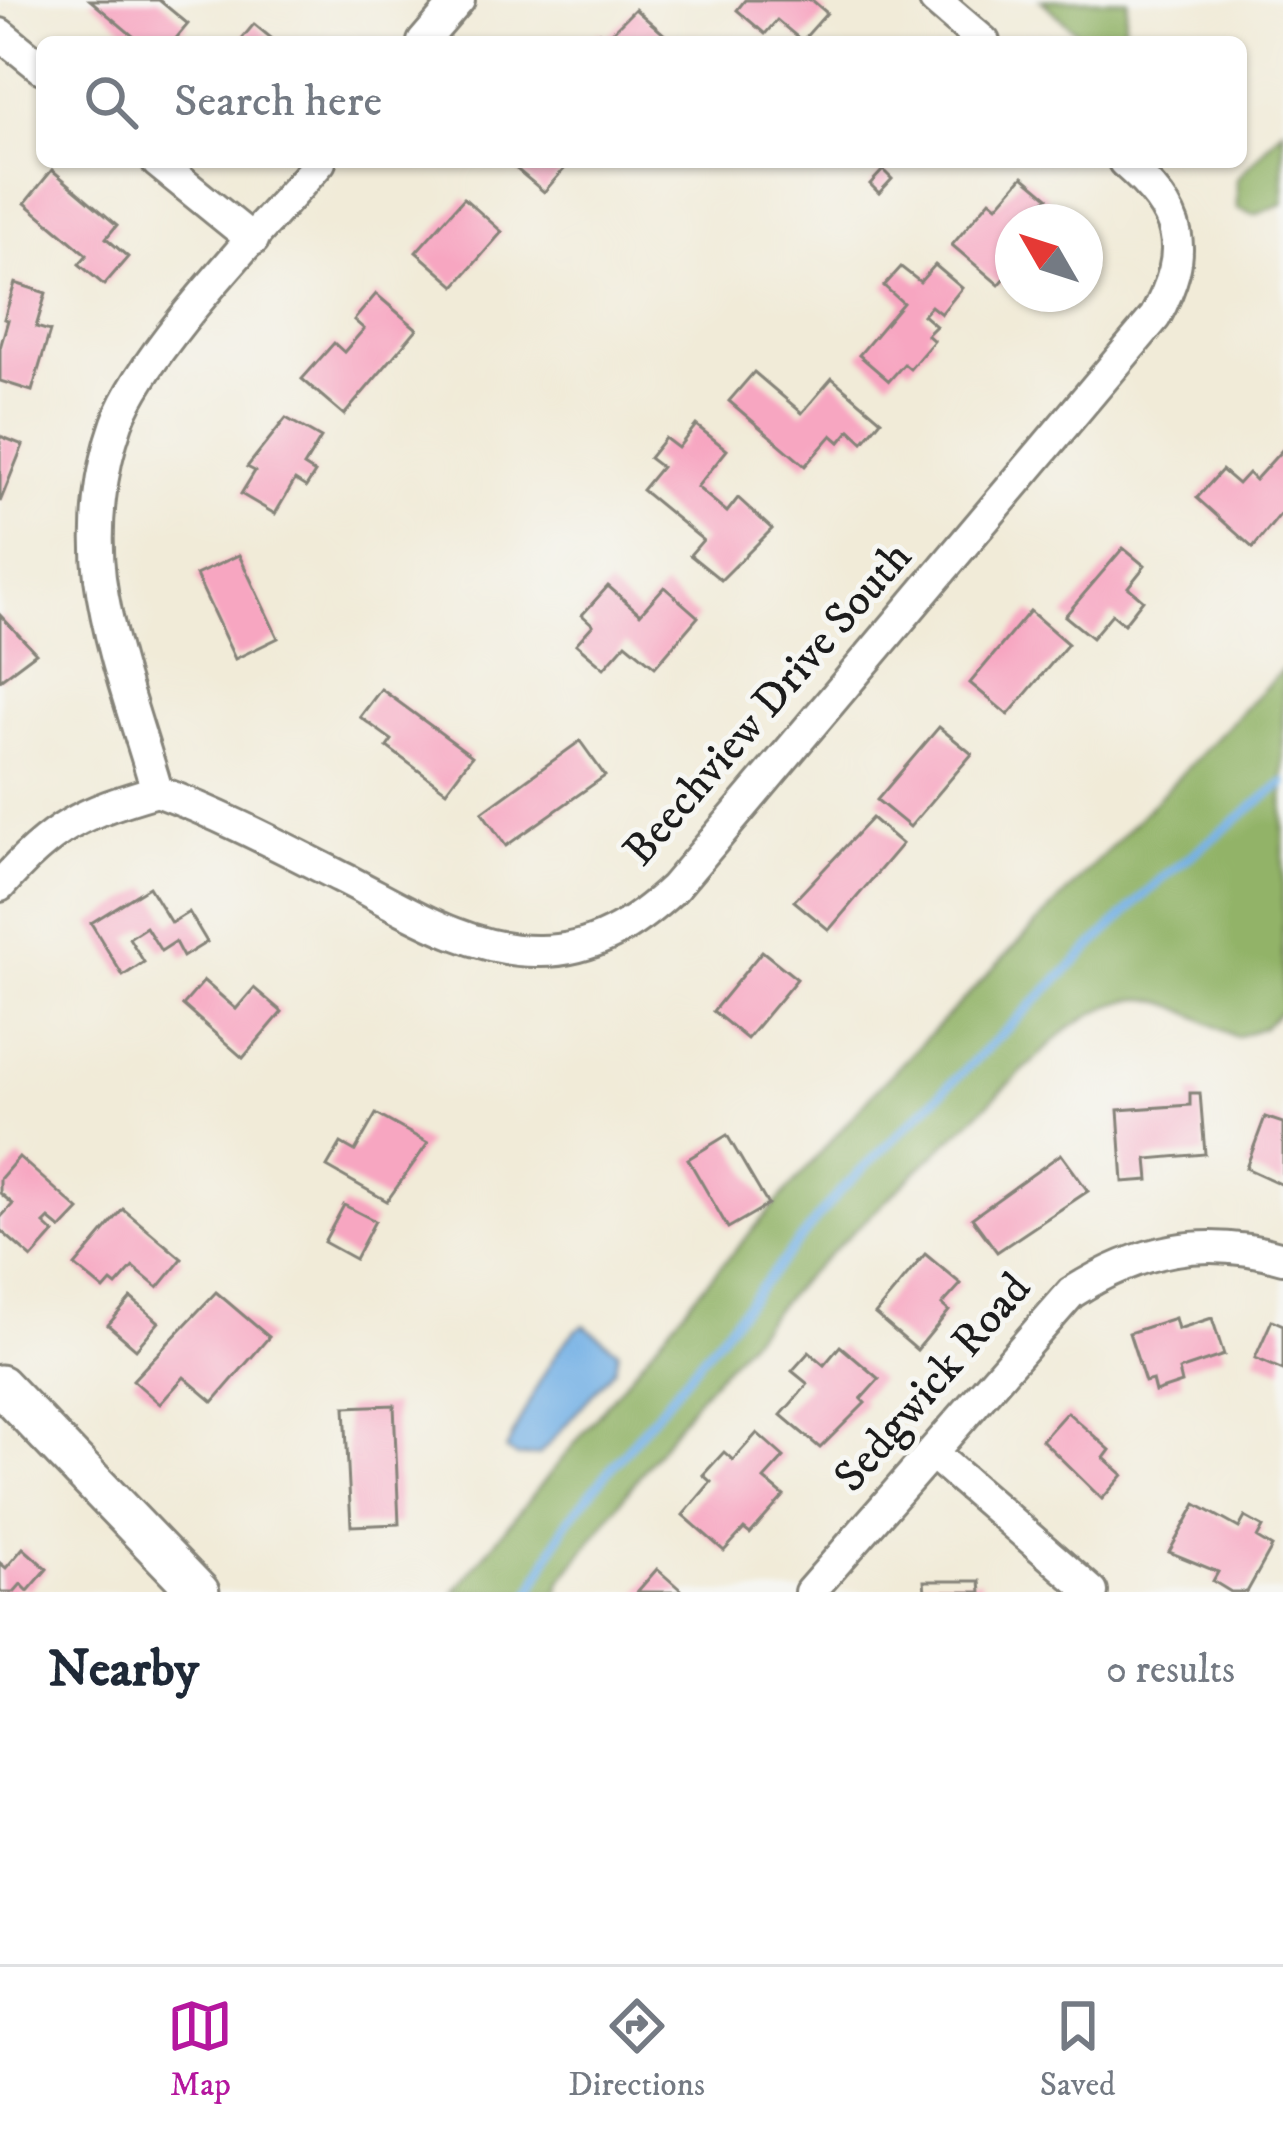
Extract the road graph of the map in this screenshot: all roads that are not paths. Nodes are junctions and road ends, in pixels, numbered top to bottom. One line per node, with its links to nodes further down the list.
1 (459, 0): 4 (street)
2 (935, 0): 5 (street)
3 (0, 34): 6 (street)
4 (428, 36)
5 (977, 36)
6 (36, 63)
7 (164, 168): 10 (street)
8 (315, 168): 10 (street)
9 (1130, 168): 11 (street, Beechview Drive South)
10 (253, 240): 11 (street)
11 (157, 791): 12 (street)
12 (0, 886)
13 (1283, 1258): 15 (street, Sedgwick Road)
14 (0, 1384): 16 (main road)
15 (932, 1453): 17 (street, Sedgwick Road); 18 (street)
16 (199, 1592)
17 (810, 1592)
18 (1092, 1592)

